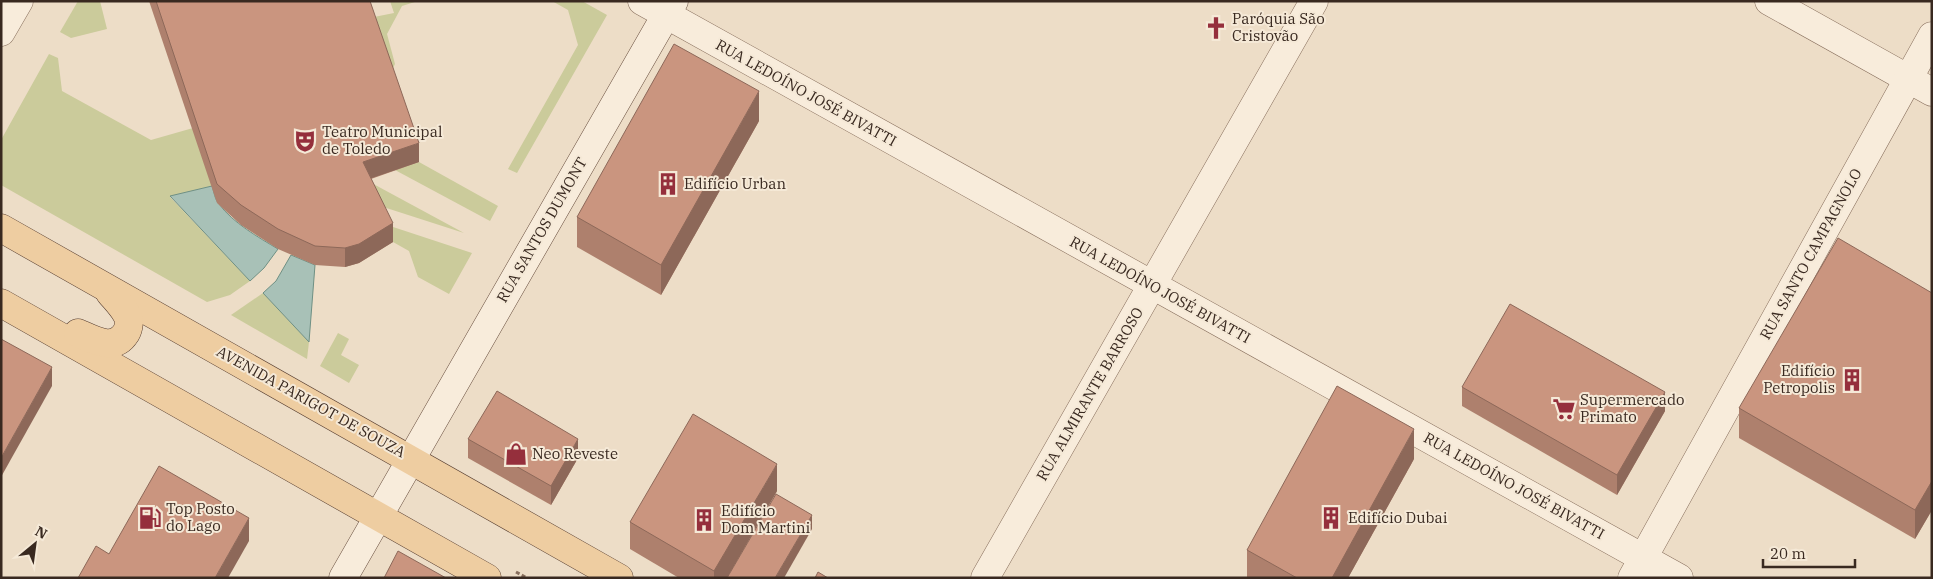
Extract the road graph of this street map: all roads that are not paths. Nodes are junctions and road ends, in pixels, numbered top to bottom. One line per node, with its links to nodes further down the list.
1 (20, 1): 6 (street)
2 (642, 1): 5 (street, RUA LEDOÍNO JOSÉ BIVATTI)
3 (1314, 1): 11 (street, RUA ALMIRANTE BARROSO)
4 (1769, 1): 8 (street)
5 (670, 8): 11 (street, RUA LEDOÍNO JOSÉ BIVATTI); 15 (street, RUA SANTOS DUMONT)
6 (1, 32)
7 (1932, 36): 8 (street, RUA SANTO CAMPAGNOLO)
8 (1907, 79): 9 (street); 17 (street, RUA SANTO CAMPAGNOLO)
9 (1932, 92)
10 (1, 228): 12 (main road, AVENIDA PARIGOT DE SOUZA)
11 (1152, 285): 17 (street, RUA LEDOÍNO JOSÉ BIVATTI); 21 (street, RUA ALMIRANTE BARROSO)
12 (106, 288): 13 (main road); 15 (main road, AVENIDA PARIGOT DE SOUZA)
13 (1, 298)
14 (1, 303): 16 (main road)
15 (411, 458): 16 (street, RUA SANTOS DUMONT); 20 (main road, AVENIDA PARIGOT DE SOUZA)
16 (378, 516): 18 (street); 19 (main road)
17 (1638, 568): 22 (street, RUA LEDOÍNO JOSÉ BIVATTI)
18 (344, 578)
19 (488, 578)
20 (619, 578)
21 (985, 578)
22 (1679, 578)

